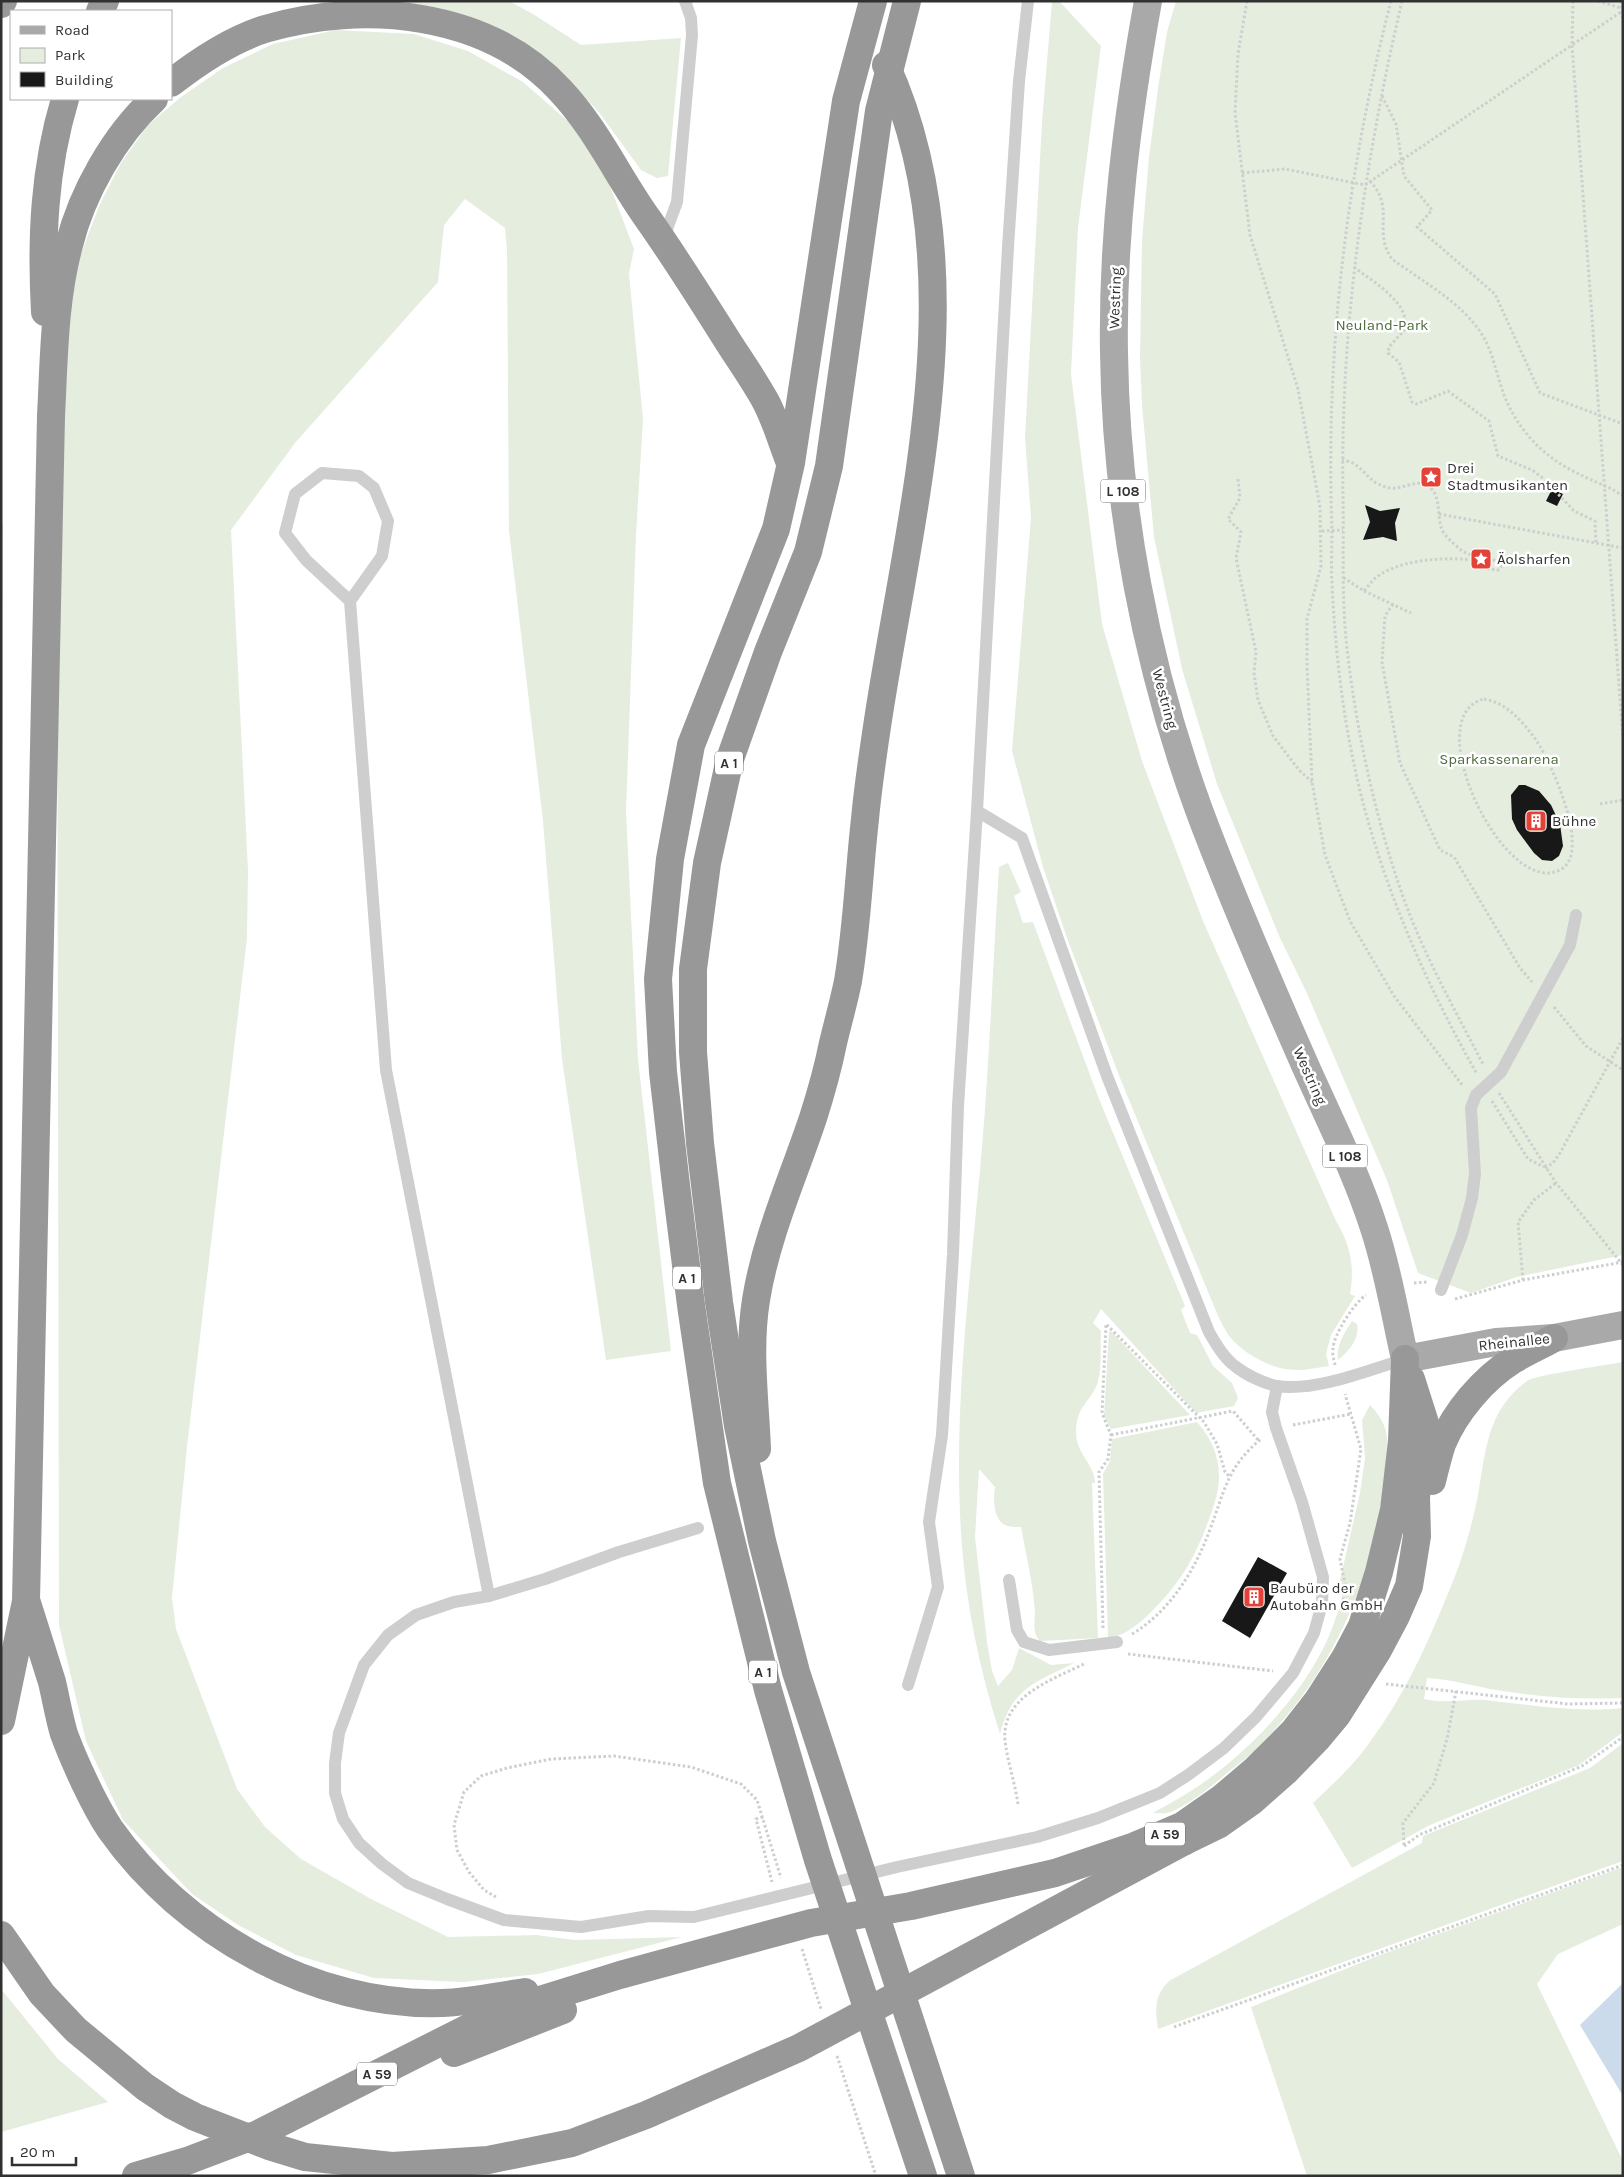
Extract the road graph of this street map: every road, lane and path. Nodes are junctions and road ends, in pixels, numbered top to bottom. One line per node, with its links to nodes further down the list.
1 (684, 1): 25 (lane)
2 (854, 1): 79 (highway)
3 (873, 1): 31 (highway, A 1)
4 (907, 1): 79 (highway, A 1)
5 (1028, 1): 52 (lane)
6 (1148, 1): 64 (main road, Westring / L 108)
7 (1247, 1): 21 (path)
8 (1391, 1): 23 (path)
9 (1402, 1): 17 (path)
10 (1573, 1): 15 (path)
11 (1598, 1): 13 (path)
12 (1621, 1): 13 (path)
13 (1621, 10): 14 (path); 15 (path)
14 (1623, 22)
15 (1572, 45): 20 (path); 27 (path)
16 (172, 82): 25 (highway)
17 (1381, 95): 20 (path); 24 (path)
18 (65, 100): 28 (highway)
19 (153, 100): 28 (highway)
20 (1402, 159): 22 (path); 27 (path)
21 (1242, 173): 23 (path); 37 (path)
22 (1370, 181): 24 (path); 33 (path)
23 (1353, 182): 24 (path); 38 (path)
24 (1365, 184): 26 (path)
25 (663, 240): 31 (highway)
26 (1354, 267): 30 (path); 39 (path)
27 (1598, 415): 29 (path); 33 (path)
28 (51, 416): 82 (highway)
29 (1623, 424)
30 (1342, 459): 35 (path); 36 (path)
31 (791, 463): 107 (highway, A 1)
32 (1238, 479): 48 (path)
33 (1605, 485): 34 (path); 40 (path)
34 (1623, 496)
35 (1439, 514): 39 (path); 43 (path)
36 (1343, 530): 38 (path); 42 (path)
37 (1322, 531): 38 (path); 48 (path)
38 (1332, 531): 58 (path)
39 (1596, 543): 40 (path)
40 (1609, 545): 41 (path); 47 (path)
41 (1623, 548)
42 (1344, 578): 43 (path); 58 (path)
43 (1364, 591): 45 (path)
44 (350, 601): 44 (lane); 81 (lane)
45 (1393, 604): 46 (path); 54 (path)
46 (1411, 613)
47 (1623, 740)
48 (1312, 782): 58 (path)
49 (1562, 796): 49 (path)
50 (1623, 800): 51 (path)
51 (1600, 804)
52 (977, 811): 70 (lane); 89 (lane)
53 (1576, 915): 54 (lane)
54 (1543, 994): 56 (path); 58 (lane)
55 (1623, 1038): 56 (path)
56 (1610, 1061): 57 (path); 59 (path)
57 (1623, 1070)
58 (1484, 1088): 59 (path); 59 (path); 65 (lane)
59 (1545, 1168): 60 (path)
60 (1556, 1183): 61 (path); 62 (path)
61 (1623, 1263): 62 (path)
62 (1523, 1280): 63 (path)
63 (1517, 1281)
64 (1389, 1288): 68 (main road, Westring / L 108); 69 (path)
65 (1441, 1290)
66 (1623, 1325): 67 (main road, Rheinallee)
67 (1554, 1338): 68 (main road, Rheinallee); 78 (highway)
68 (1405, 1359): 69 (lane); 78 (highway); 103 (highway, A 59)
69 (1340, 1380): 70 (lane); 71 (path)
70 (1277, 1386): 73 (lane)
71 (1352, 1414): 73 (path); 83 (path)
72 (1198, 1417): 74 (path); 74 (path); 75 (path); 76 (path)
73 (1276, 1428): 75 (path); 81 (lane)
74 (1111, 1435): 85 (path)
75 (1259, 1441): 76 (path)
76 (1229, 1476): 84 (path)
77 (698, 1528): 81 (lane)
78 (1417, 1536): 97 (highway, A 59)
79 (762, 1540): 108 (highway, A 1)
80 (1009, 1580): 85 (lane)
81 (489, 1596)
82 (26, 1601): 93 (highway); 103 (highway)
83 (1343, 1603)
84 (1117, 1642): 85 (lane)
85 (1103, 1644)
86 (1128, 1654): 87 (path)
87 (1147, 1656)
88 (1092, 1660): 95 (path)
89 (908, 1684)
90 (1426, 1688): 91 (path)
91 (1456, 1691): 92 (path); 94 (path)
92 (1623, 1703)
93 (1, 1721)
94 (1623, 1737)
95 (1018, 1804)
96 (763, 1816): 99 (path); 100 (path); 101 (path)
97 (1186, 1841): 102 (highway); 106 (highway, A 59)
98 (1623, 1865): 104 (path)
99 (779, 1873)
100 (774, 1890)
101 (498, 1898)
102 (1, 1935)
103 (620, 1976): 105 (highway, A 59)
104 (1174, 2027)
105 (136, 2176)
106 (180, 2176)
107 (924, 2176)
108 (962, 2176)

